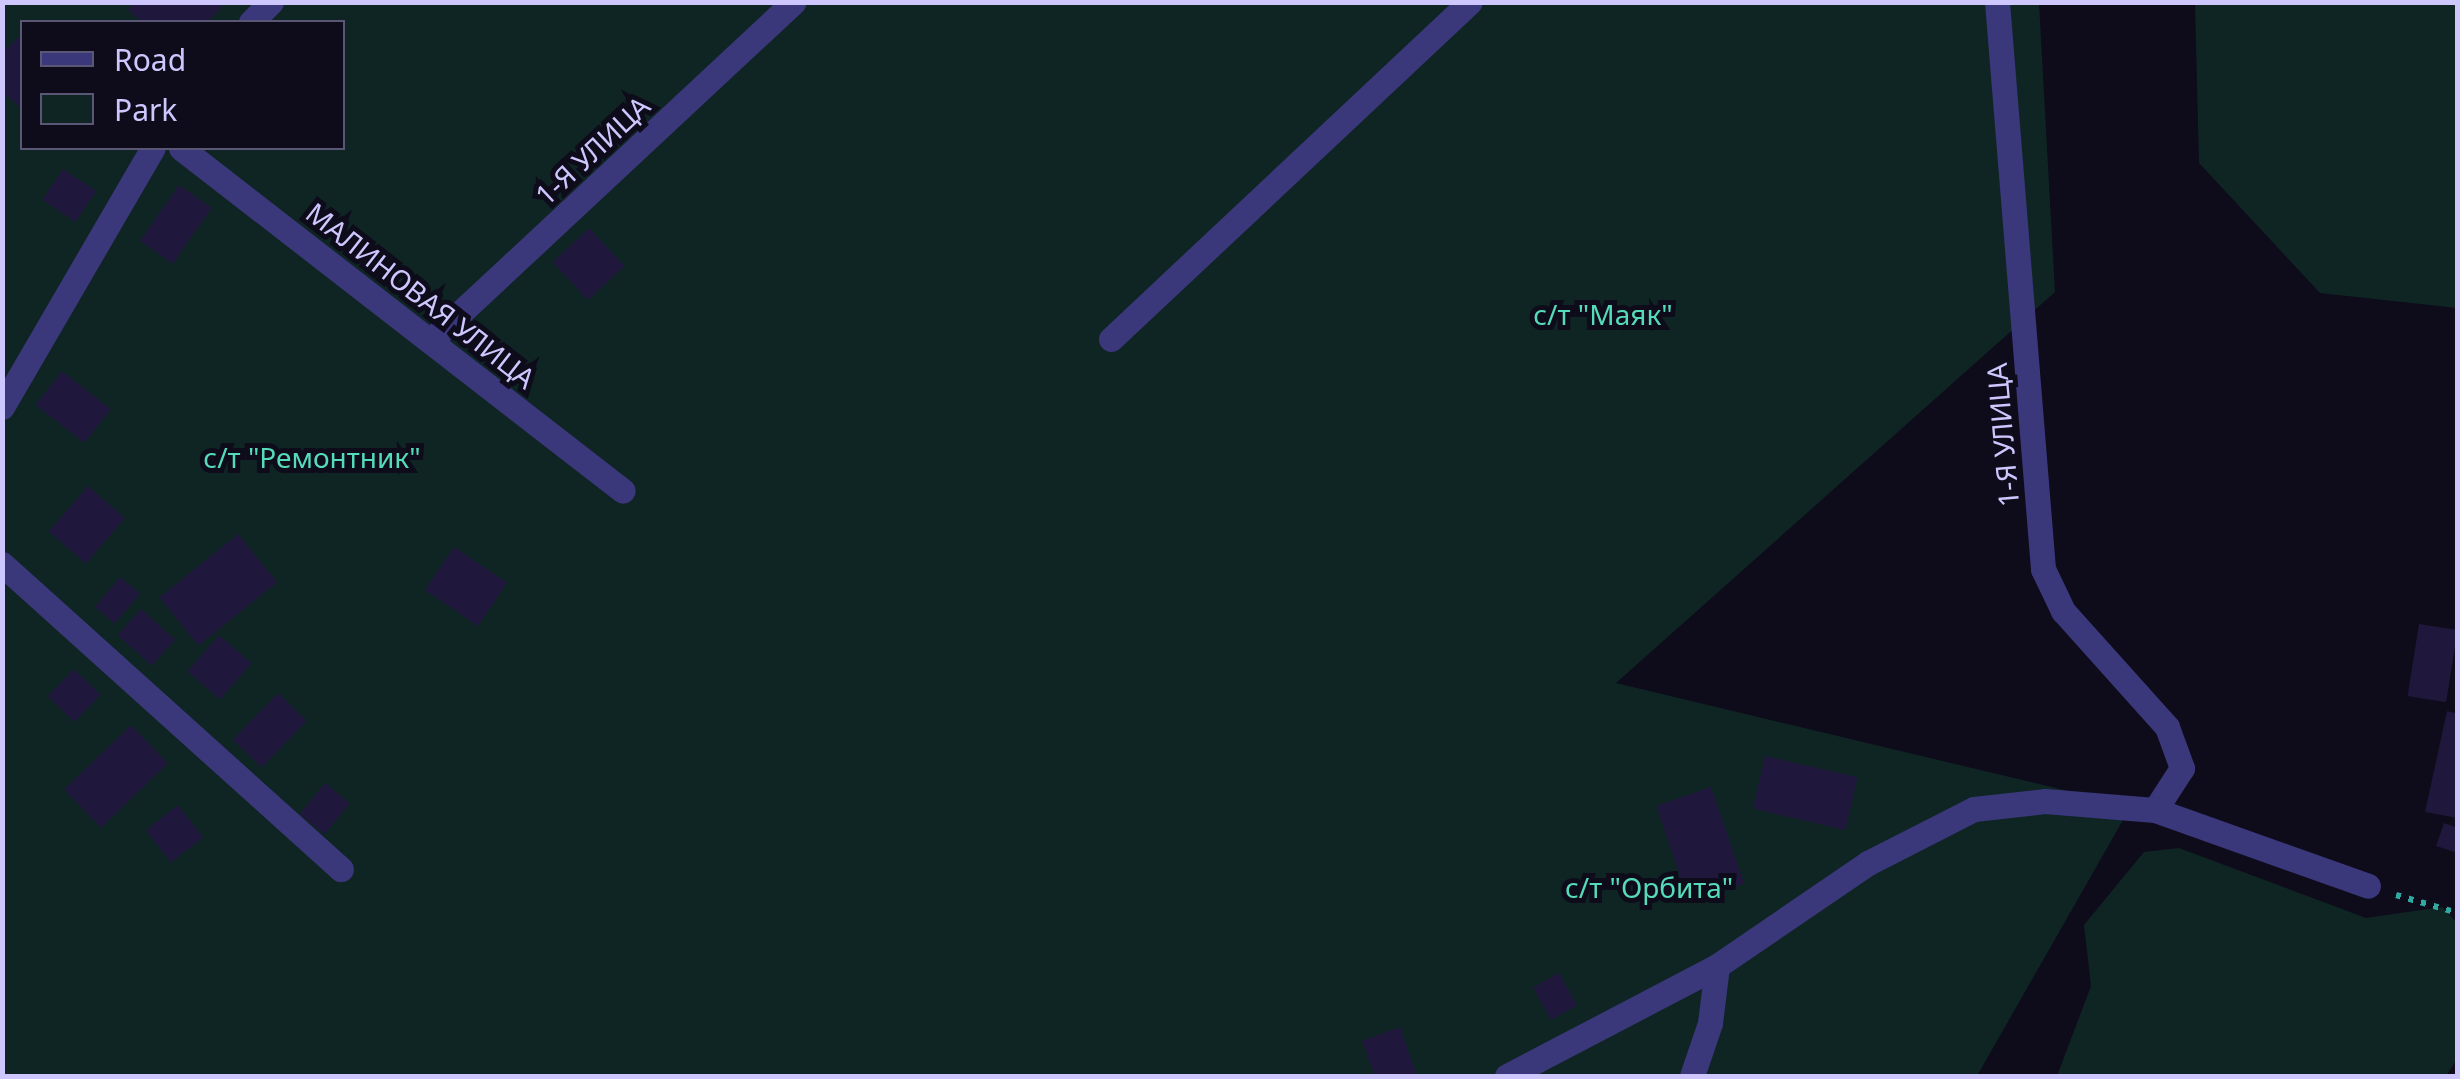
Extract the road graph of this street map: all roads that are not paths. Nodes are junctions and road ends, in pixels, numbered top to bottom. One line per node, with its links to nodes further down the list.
1 (794, 2): 7 (street, 1-Я УЛИЦА)
2 (1470, 2): 6 (street)
3 (1997, 2): 11 (street, 1-Я УЛИЦА)
4 (152, 150): 8 (street)
5 (185, 150): 7 (street, МАЛИНОВАЯ УЛИЦА)
6 (1112, 339)
7 (430, 341): 9 (street, МАЛИНОВАЯ УЛИЦА)
8 (2, 407)
9 (623, 490)
10 (2, 564): 12 (street)
11 (2155, 810): 13 (street); 14 (street)
12 (342, 869)
13 (2368, 886)
14 (1718, 966): 15 (street); 16 (street)
15 (1507, 1076)
16 (1692, 1076)

